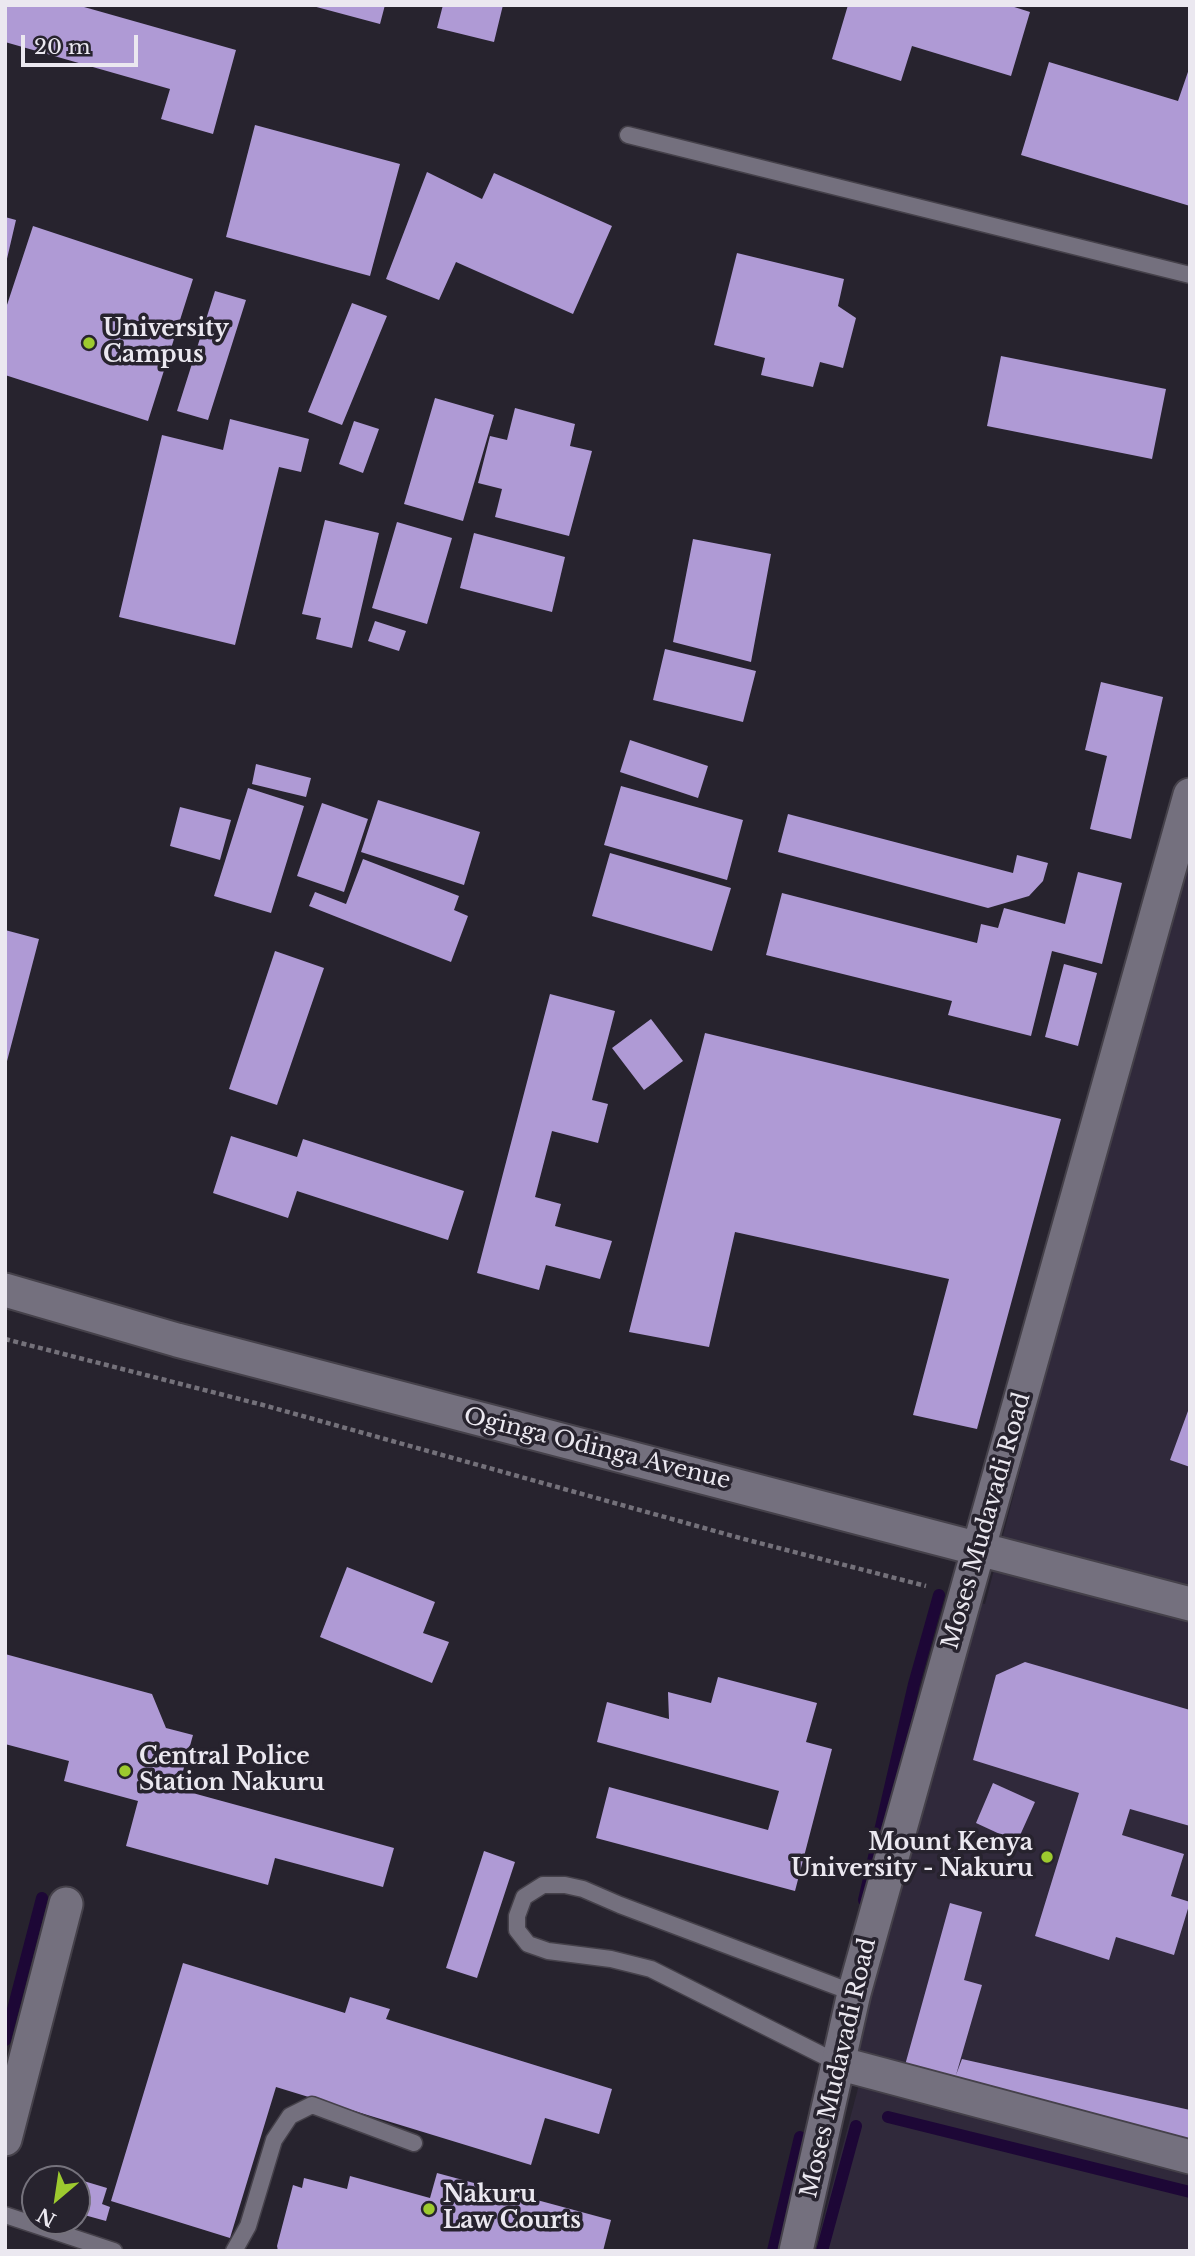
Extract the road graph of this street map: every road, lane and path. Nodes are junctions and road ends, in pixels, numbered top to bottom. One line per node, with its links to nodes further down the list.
1 (628, 135): 2 (lane)
2 (1190, 275)
3 (1190, 795): 6 (street, Moses Mudavadi Road)
4 (5, 1290): 6 (street, Oginga Odinga Avenue)
5 (5, 1339): 7 (path)
6 (980, 1548): 8 (street, Oginga Odinga Avenue); 10 (street, Moses Mudavadi Road)
7 (926, 1586)
8 (1190, 1604)
9 (66, 1904): 12 (street)
10 (854, 1993): 11 (street, Moses Mudavadi Road); 11 (lane)
11 (838, 2063): 14 (street); 18 (street, Moses Mudavadi Road)
12 (5, 2139)
13 (414, 2143): 17 (lane)
14 (1190, 2157)
15 (5, 2215): 16 (lane)
16 (114, 2251)
17 (234, 2251)
18 (796, 2251)

